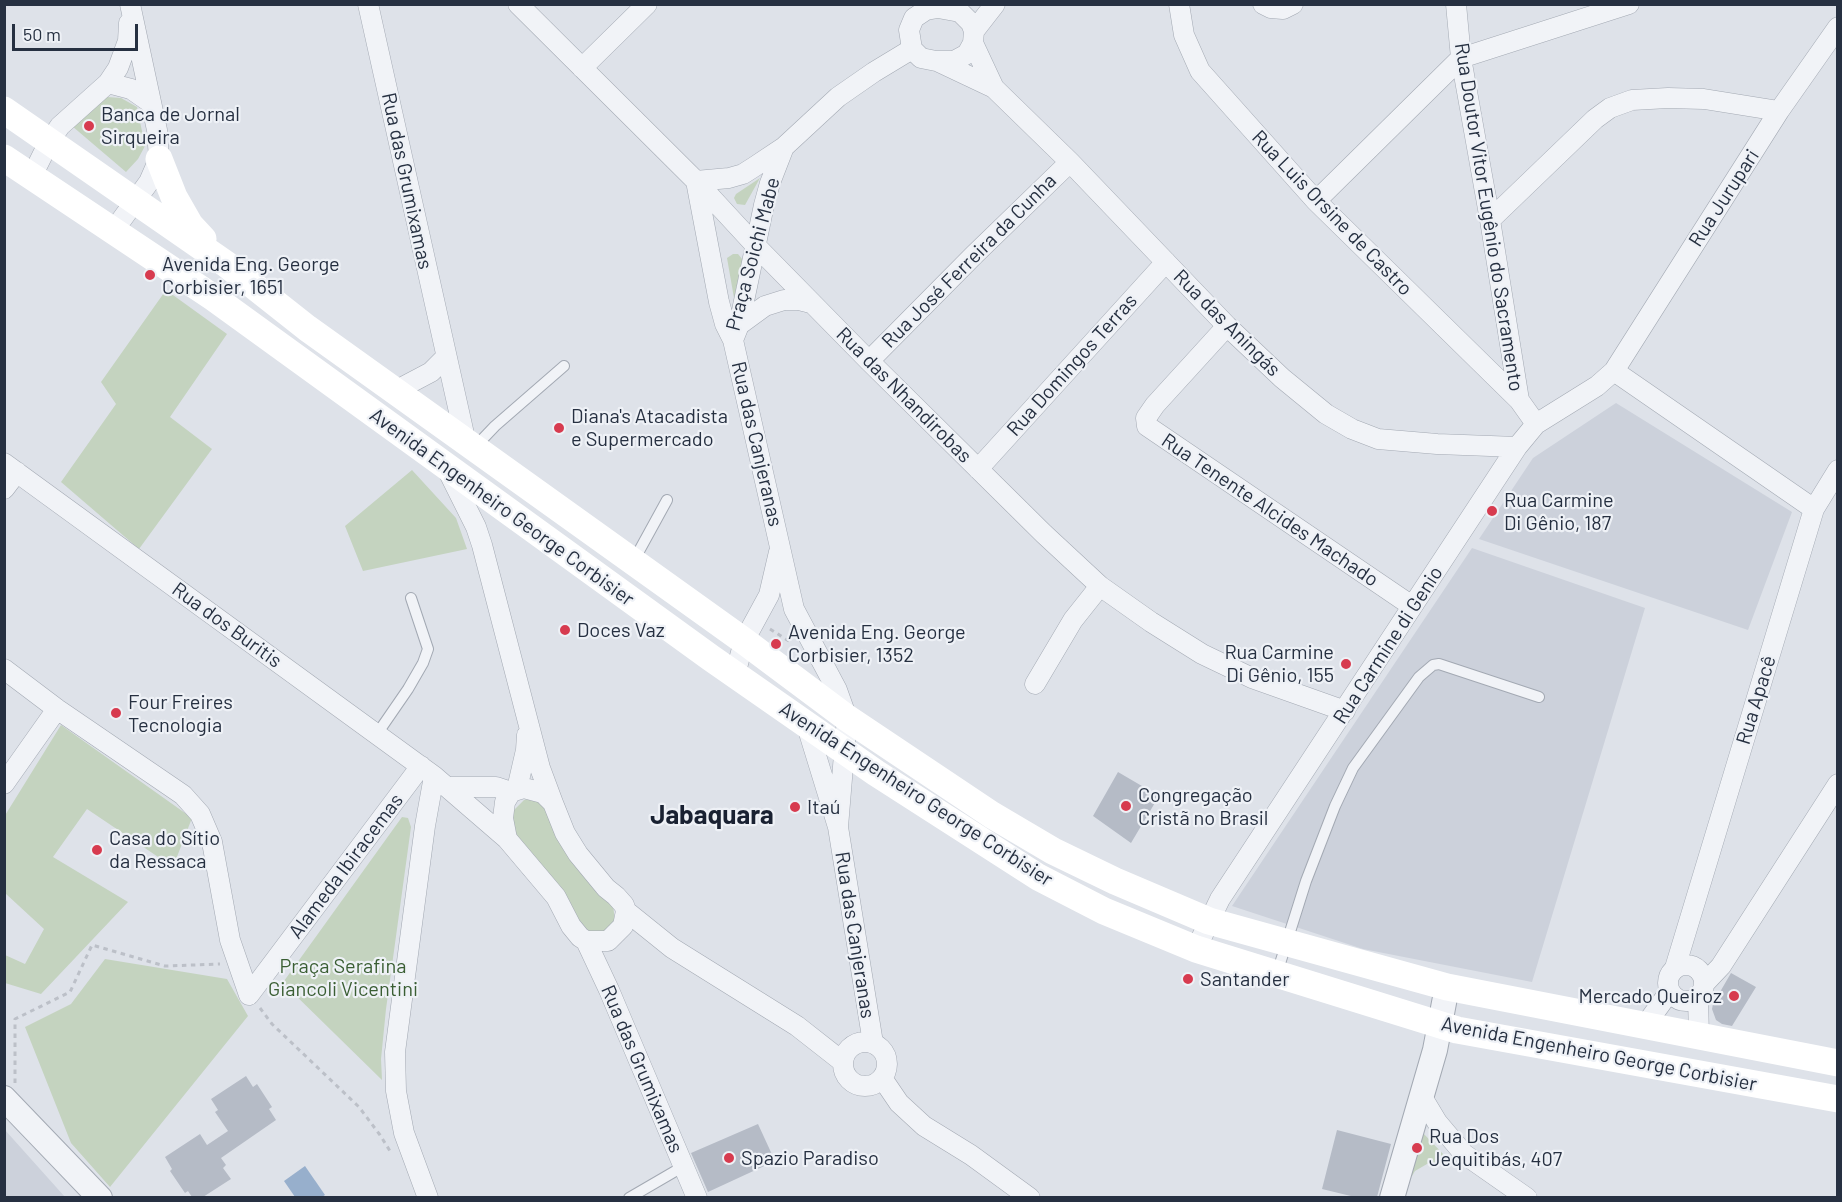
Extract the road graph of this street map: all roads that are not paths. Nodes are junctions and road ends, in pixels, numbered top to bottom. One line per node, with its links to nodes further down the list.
1 (368, 4): 44 (street, Rua das Grumixamas)
2 (518, 4): 21 (street, Rua das Nhandirobas)
3 (647, 4): 21 (street)
4 (902, 4): 16 (street)
5 (980, 4): 14 (street)
6 (995, 4): 17 (street)
7 (1179, 4): 35 (street, Rua Luis Orsine de Castro)
8 (1263, 4): 9 (street)
9 (1293, 4)
10 (1456, 4): 19 (street, Rua Doutor Vitor Eugênio do Sacramento)
11 (1629, 4): 19 (street)
12 (130, 6): 22 (street); 24 (street)
13 (934, 6): 14 (street); 16 (street)
14 (960, 12): 17 (street)
15 (1838, 27): 26 (street, Rua Jurupari)
16 (909, 30): 18 (street)
17 (974, 37): 20 (street); 23 (street, Rua das Aningás)
18 (912, 49): 20 (street); 28 (street)
19 (1461, 58): 35 (street); 36 (street, Rua Doutor Vitor Eugênio do Sacramento)
20 (936, 61): 23 (street, Rua das Aningás)
21 (582, 68): 33 (street, Rua das Nhandirobas)
22 (108, 83): 24 (street); 27 (street)
23 (994, 88): 31 (street, Rua das Aningás)
24 (150, 103): 30 (street)
25 (4, 110): 27 (main road, Avenida Engenheiro George Corbisier)
26 (1779, 111): 36 (street); 47 (street, Rua Jurupari)
27 (49, 142): 32 (street); 34 (main road, Avenida Engenheiro George Corbisier)
28 (784, 147): 33 (street, Praça Soichi Mabe); 38 (street, Praça Soichi Mabe)
29 (4, 158): 32 (main road, Avenida Engenheiro George Corbisier)
30 (159, 159): 34 (street); 40 (main road)
31 (1070, 162): 39 (street, Rua das Aningás); 45 (street, Rua José Ferreira da Cunha)
32 (32, 176): 37 (main road, Avenida Engenheiro George Corbisier)
33 (696, 181): 38 (street, Rua das Nhandirobas); 43 (street, Praça Soichi Mabe)
34 (136, 200): 37 (street); 40 (main road, Avenida Engenheiro George Corbisier)
35 (1316, 201): 49 (street, Rua Luis Orsine de Castro)
36 (1490, 220): 49 (street, Rua Doutor Vitor Eugênio do Sacramento)
37 (114, 230): 53 (main road, Avenida Engenheiro George Corbisier)
38 (756, 246): 41 (street, Rua das Nhandirobas); 43 (street, Praça Soichi Mabe)
39 (1166, 262): 42 (street, Rua das Aningás); 55 (street, Rua Domingos Terras)
40 (226, 264): 48 (main road, Avenida Engenheiro George Corbisier)
41 (811, 303): 43 (street); 45 (street, Rua das Nhandirobas)
42 (1227, 326): 52 (street, Rua das Aningás); 67 (street, Rua Tenente Alcides Machado)
43 (736, 333): 62 (street, Rua das Canjeranas)
44 (446, 357): 48 (street); 51 (street, Rua das Grumixamas)
45 (869, 361): 55 (street, Rua das Nhandirobas)
46 (564, 366): 51 (lane)
47 (1614, 371): 50 (street, Rua Carmine di Genio); 60 (street)
48 (395, 391): 51 (main road, Avenida Engenheiro George Corbisier)
49 (1519, 400): 50 (street, Rua Doutor Vitor Eugênio do Sacramento)
50 (1536, 424): 52 (street, Rua Carmine di Genio)
51 (470, 446): 63 (main road, Avenida Engenheiro George Corbisier)
52 (1517, 447): 67 (street, Rua Carmine di Genio)
53 (445, 465): 59 (main road, Avenida Engenheiro George Corbisier); 61 (street)
54 (11, 467): 57 (street); 79 (street, Rua dos Buritis)
55 (978, 469): 64 (street, Rua das Nhandirobas)
56 (1838, 470): 60 (street, Rua Apacê)
57 (4, 489)
58 (667, 500): 63 (lane)
59 (504, 508): 61 (street); 71 (main road, Avenida Engenheiro George Corbisier)
60 (1814, 509): 94 (street, Rua Apacê)
61 (482, 545): 77 (street)
62 (780, 547): 66 (street, Rua das Canjeranas); 68 (street, Rua das Canjeranas)
63 (633, 562): 69 (main road, Avenida Engenheiro George Corbisier)
64 (1100, 586): 72 (street); 75 (street, Rua das Nhandirobas)
65 (411, 598): 79 (lane)
66 (765, 603): 68 (street); 69 (street, Rua das Canjeranas)
67 (1412, 606): 75 (street, Rua Carmine di Genio)
68 (794, 609): 76 (street, Rua das Canjeranas)
69 (744, 641): 71 (street, Rua das Canjeranas); 76 (main road, Avenida Engenheiro George Corbisier)
70 (4, 669): 74 (street)
71 (735, 675): 78 (main road, Avenida Engenheiro George Corbisier)
72 (1035, 684)
73 (1539, 698): 91 (lane)
74 (57, 709): 81 (street, Alameda Ibiracemas); 82 (street)
75 (1345, 711): 89 (street, Rua Carmine di Genio)
76 (847, 718): 80 (street, Rua das Canjeranas); 89 (main road, Avenida Engenheiro George Corbisier)
77 (528, 723): 84 (street); 85 (street)
78 (806, 723): 80 (main road, Avenida Engenheiro George Corbisier); 86 (street, Rua das Canjeranas)
79 (377, 734): 81 (street, Rua dos Buritis)
80 (845, 750): 86 (street, Rua das Canjeranas); 92 (main road, Avenida Engenheiro George Corbisier)
81 (434, 776): 84 (street); 87 (street, Rua dos Buritis); 109 (street)
82 (4, 784)
83 (1838, 784): 94 (street)
84 (514, 790): 85 (street); 87 (street)
85 (553, 803): 88 (street)
86 (837, 827): 100 (street, Rua das Canjeranas)
87 (507, 839): 90 (street, Rua das Grumixamas)
88 (624, 918): 90 (street); 101 (street)
89 (1209, 921): 91 (main road, Avenida Engenheiro George Corbisier); 92 (street, Rua Carmine di Genio)
90 (586, 941): 107 (street, Rua das Grumixamas)
91 (1287, 943): 93 (lane); 95 (main road, Avenida Engenheiro George Corbisier)
92 (1196, 949): 93 (main road, Avenida Engenheiro George Corbisier)
93 (1277, 974): 97 (main road, Avenida Engenheiro George Corbisier)
94 (1694, 978): 96 (street); 96 (street); 99 (street)
95 (1447, 987): 97 (street); 98 (main road, Avenida Engenheiro George Corbisier)
96 (1670, 991): 98 (street)
97 (1439, 1024): 104 (street); 105 (main road, Avenida Engenheiro George Corbisier)
98 (1644, 1027): 99 (main road, Avenida Engenheiro George Corbisier)
99 (1699, 1037): 102 (main road, Avenida Engenheiro George Corbisier)
100 (873, 1043): 101 (street); 103 (street)
101 (847, 1055): 103 (street)
102 (1838, 1063)
103 (882, 1078): 112 (street)
104 (1422, 1097): 113 (street); 114 (street)
105 (1838, 1099)
106 (10, 1103): 108 (street)
107 (684, 1166): 110 (lane); 111 (street, Rua das Grumixamas)
108 (100, 1197)
109 (428, 1197)
110 (629, 1197)
111 (697, 1197)
112 (1030, 1197)
113 (1392, 1197)
114 (1527, 1197)

